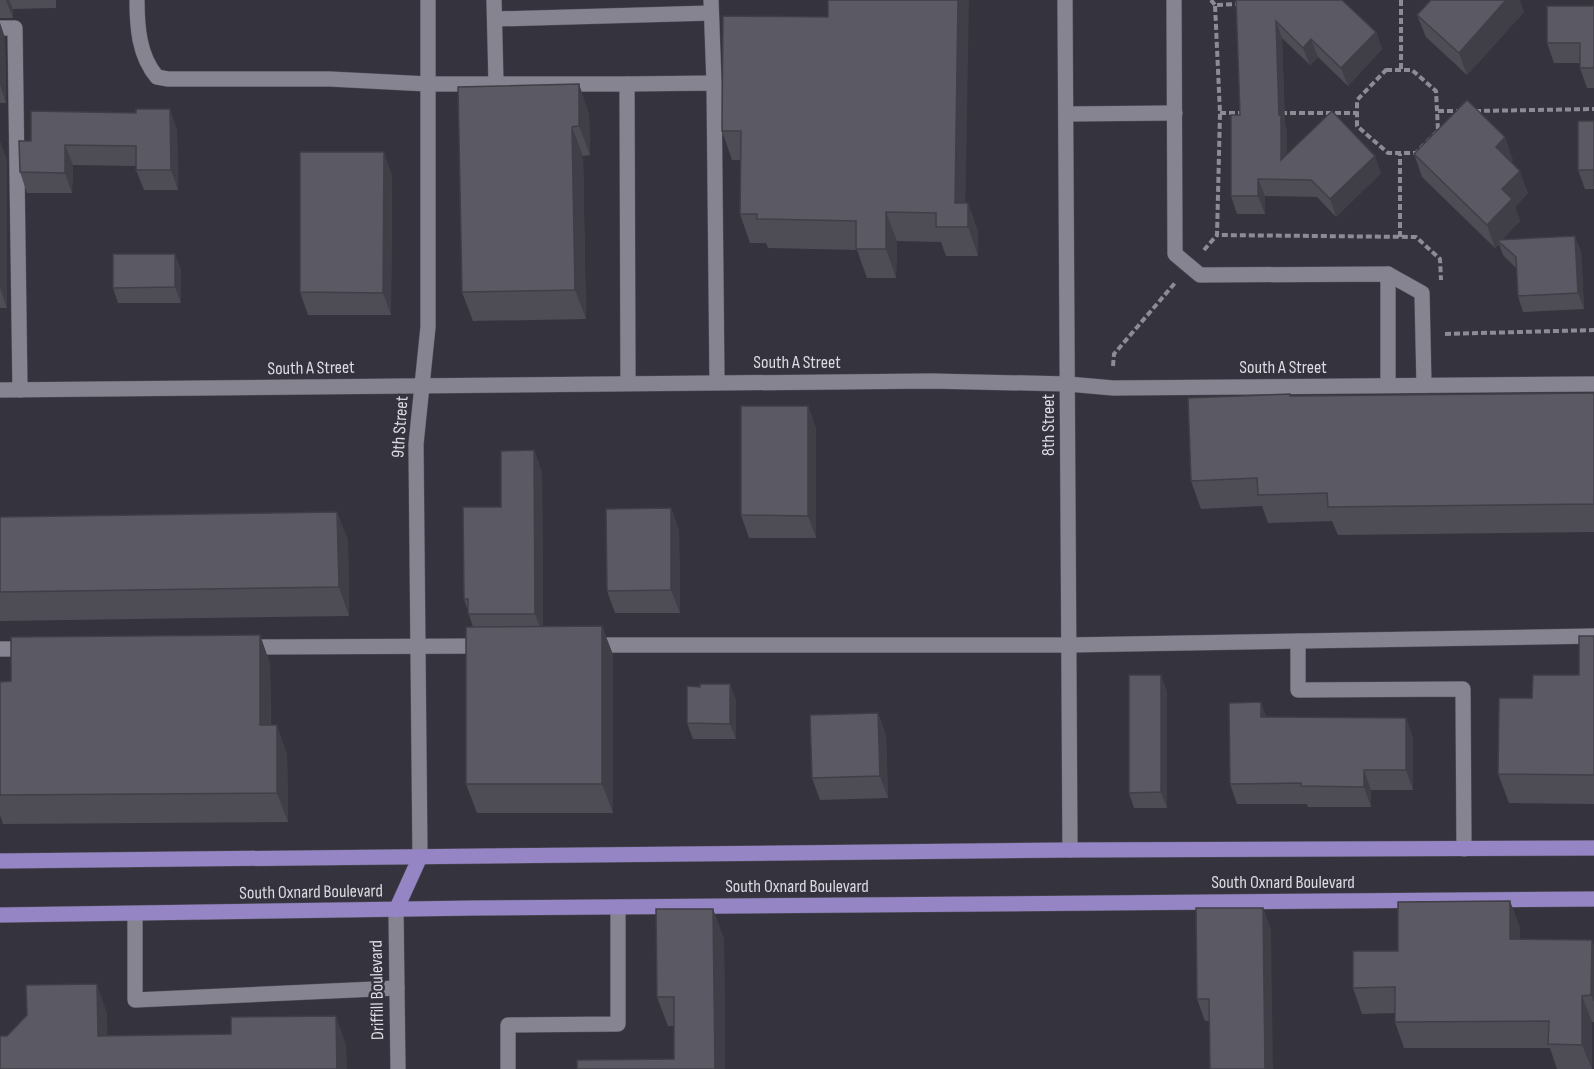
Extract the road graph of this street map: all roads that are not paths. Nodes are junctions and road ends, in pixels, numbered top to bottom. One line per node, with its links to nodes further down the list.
1 (137, 0): 11 (street)
2 (428, 0): 11 (street, 9th Street)
3 (494, 0): 7 (street)
4 (1065, 0): 14 (street, 8th Street)
5 (1174, 0): 13 (street)
6 (711, 7): 7 (street); 10 (street)
7 (495, 18): 9 (street)
8 (0, 28): 24 (street)
9 (496, 83): 11 (street); 12 (street)
10 (714, 83): 12 (street); 16 (street)
11 (428, 84): 21 (street, 9th Street)
12 (627, 84): 17 (street)
13 (1174, 113): 14 (street); 15 (street)
14 (1066, 114): 18 (street, 8th Street)
15 (1388, 274): 20 (street); 22 (street)
16 (717, 382): 17 (street, South A Street); 18 (street, South A Street)
17 (628, 383): 21 (street, South A Street)
18 (1068, 384): 22 (street, South A Street); 29 (street, 8th Street)
19 (1594, 384): 20 (street, South A Street)
20 (1424, 385): 22 (street, South A Street)
21 (422, 386): 24 (street, South A Street); 30 (street, 9th Street)
22 (1388, 386)
23 (0, 390): 24 (street, South A Street)
24 (20, 390)
25 (1594, 636): 26 (street)
26 (1298, 641): 29 (street); 35 (street)
27 (501, 645): 30 (street)
28 (572, 645): 29 (street)
29 (1069, 645): 36 (street, 8th Street)
30 (418, 646): 31 (street); 37 (street, 9th Street)
31 (227, 647)
32 (0, 649): 33 (street)
33 (48, 649)
34 (1594, 848): 35 (main road, South Oxnard Boulevard)
35 (1464, 849): 36 (main road, South Oxnard Boulevard)
36 (1070, 850): 37 (main road, South Oxnard Boulevard)
37 (420, 857): 38 (main road, South Oxnard Boulevard); 41 (main road)
38 (0, 861)
39 (1594, 899): 40 (main road, South Oxnard Boulevard)
40 (618, 907): 41 (main road, South Oxnard Boulevard); 46 (street)
41 (396, 910): 42 (main road, South Oxnard Boulevard); 44 (street, Driffill Boulevard)
42 (135, 914): 43 (main road, South Oxnard Boulevard); 44 (street)
43 (0, 915)
44 (397, 988): 45 (street, Driffill Boulevard)
45 (398, 1069)
46 (508, 1069)

